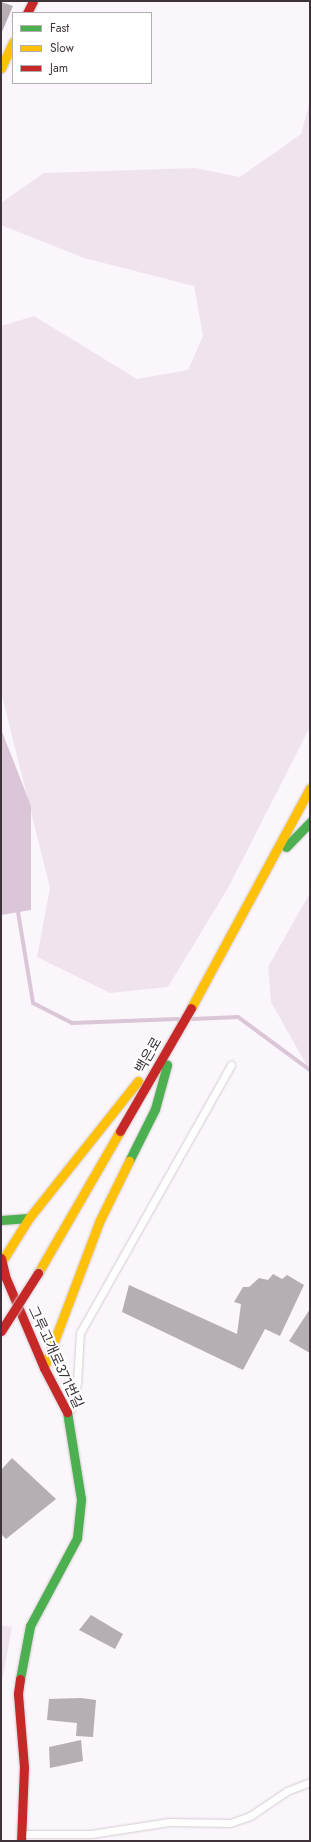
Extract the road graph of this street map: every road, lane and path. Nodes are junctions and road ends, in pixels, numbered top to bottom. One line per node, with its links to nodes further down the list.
1 (33, 1): 2 (main road)
2 (28, 12)
3 (12, 44): 4 (main road)
4 (3, 58): 5 (main road)
5 (1, 68)
6 (310, 788): 8 (main road, 백은로)
7 (310, 822): 8 (main road)
8 (268, 866): 9 (main road, 백은로)
9 (174, 1038): 11 (main road); 14 (main road, 백은로, bridge); 15 (main road)
10 (231, 1065): 16 (lane)
11 (30, 1218): 12 (main road); 13 (main road)
12 (1, 1220)
13 (1, 1259): 15 (main road, 그루고개로371번길)
14 (1, 1331)
15 (44, 1368): 16 (main road, 그루고개로371번길)
16 (69, 1415): 18 (main road, 그루고개로371번길)
17 (310, 1782): 18 (lane)
18 (21, 1837)

